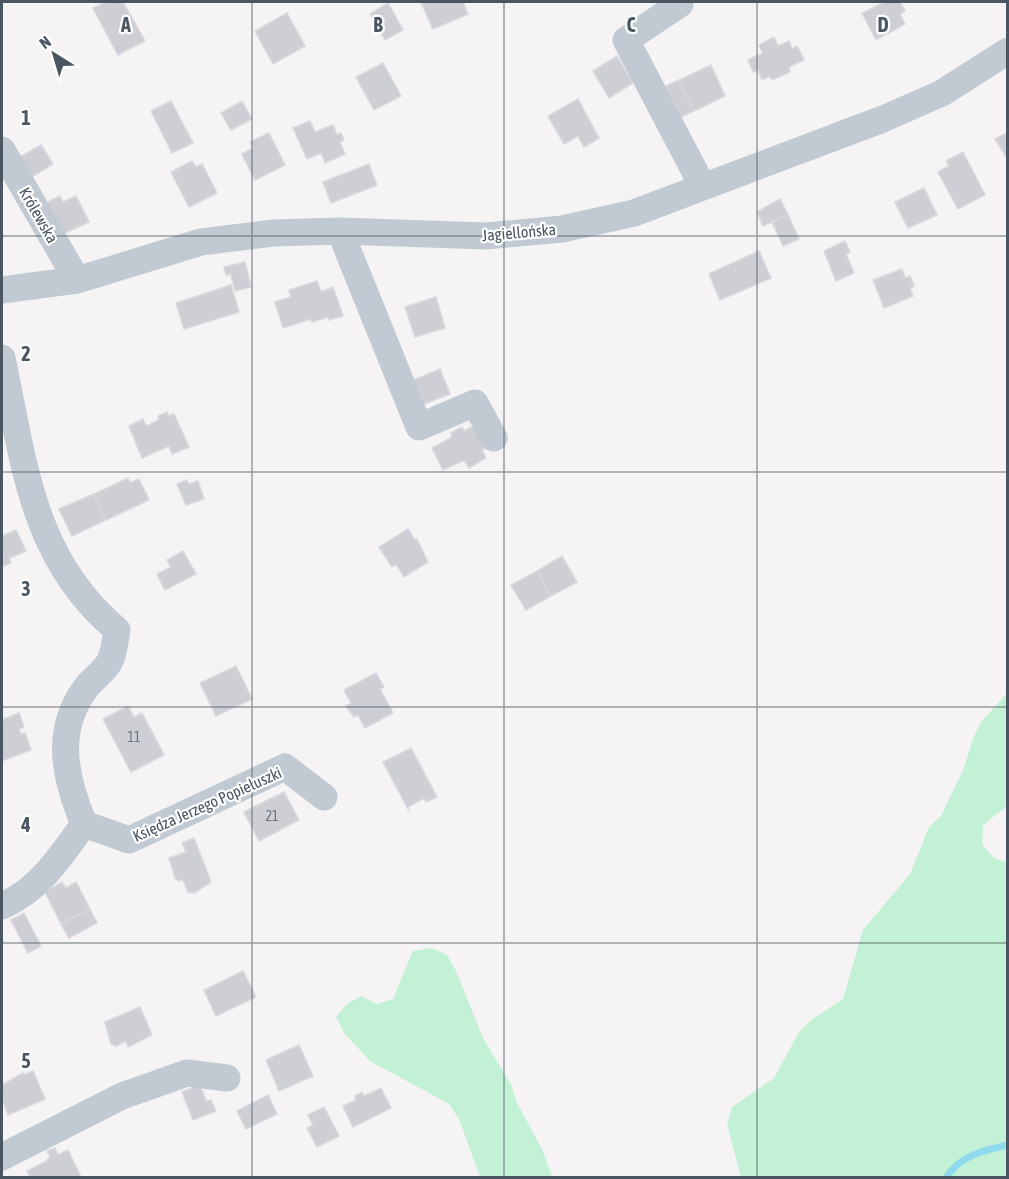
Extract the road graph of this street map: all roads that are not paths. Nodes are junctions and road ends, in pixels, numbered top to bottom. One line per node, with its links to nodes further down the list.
1 (680, 4): 4 (street)
2 (1008, 51): 4 (street, Jagiellońska)
3 (2, 150): 6 (street, Królewska)
4 (703, 187): 5 (street, Jagiellońska)
5 (340, 231): 6 (street, Jagiellońska); 9 (street)
6 (77, 280): 7 (street, Jagiellońska)
7 (2, 290)
8 (2, 357): 11 (street)
9 (494, 438)
10 (324, 797): 11 (street, Księdza Jerzego Popiełuszki)
11 (84, 824): 12 (street)
12 (2, 906)
13 (227, 1078): 14 (street)
14 (2, 1157)

